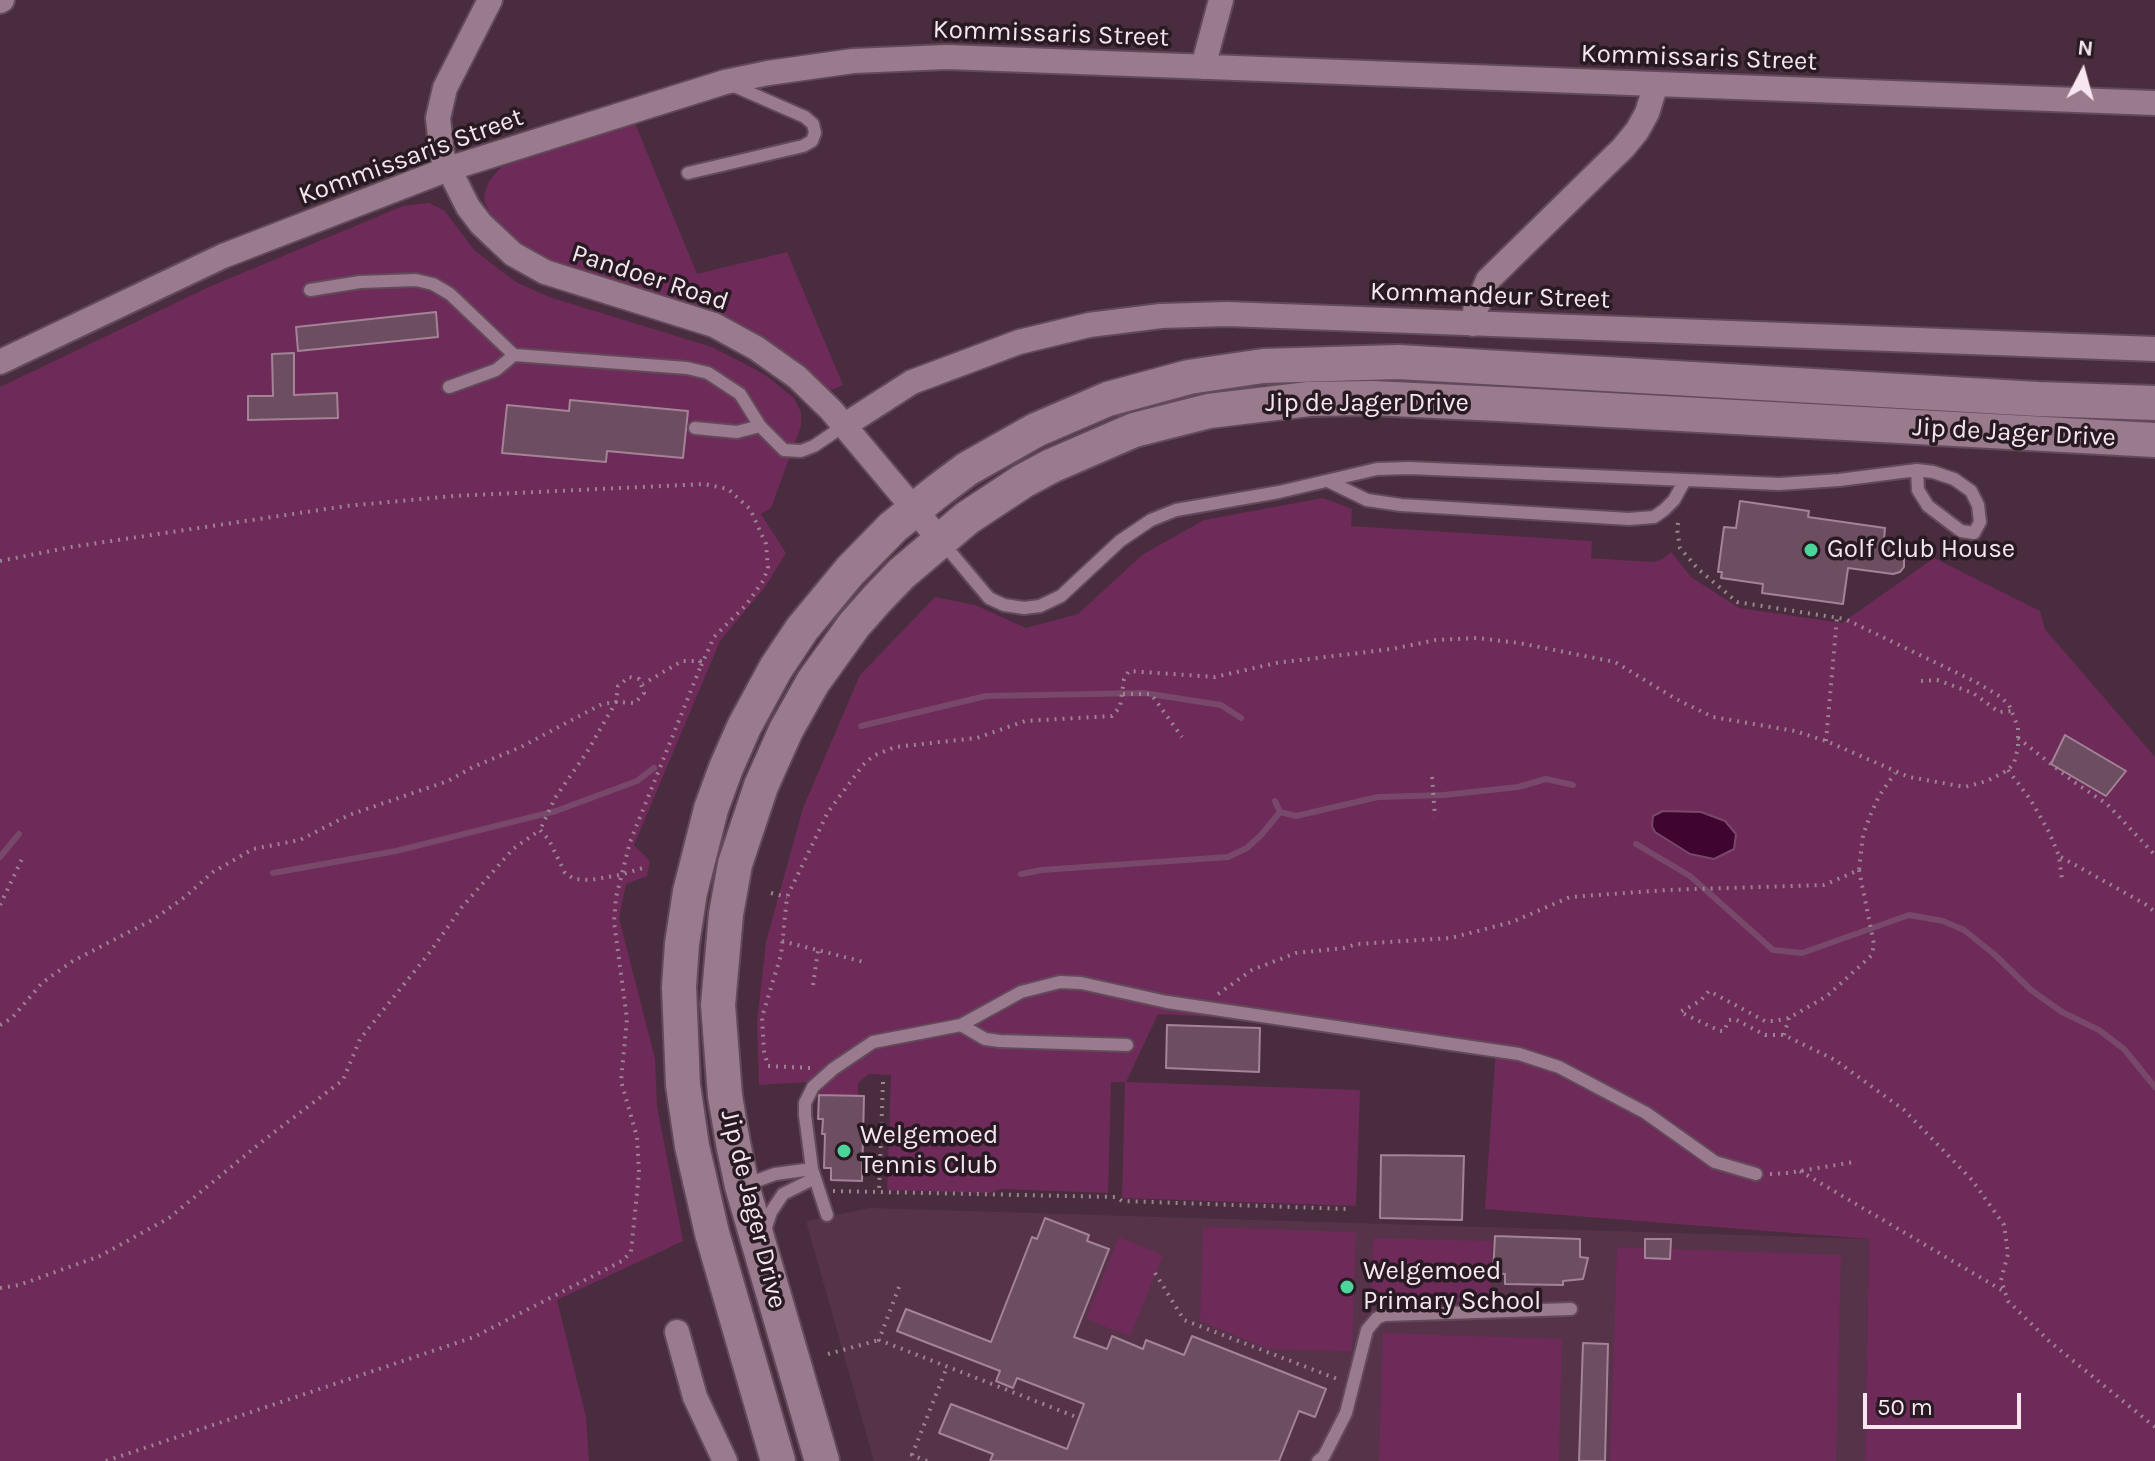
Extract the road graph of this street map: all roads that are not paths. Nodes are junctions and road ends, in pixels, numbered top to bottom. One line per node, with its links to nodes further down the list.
1 (490, 0): 7 (street, Pandoer Road)
2 (1221, 0): 3 (street)
3 (1203, 67): 4 (street, Kommissaris Street); 5 (street, Kommissaris Street)
4 (725, 82): 7 (street, Kommissaris Street); 8 (lane)
5 (1656, 84): 6 (street, Kommissaris Street); 10 (street)
6 (2155, 103)
7 (448, 169): 13 (street, Kommissaris Street); 16 (street, Pandoer Road)
8 (688, 173)
9 (310, 290): 12 (lane)
10 (1473, 324): 11 (street, Kommandeur Street); 16 (street, Kommandeur Street)
11 (2155, 349)
12 (514, 355): 14 (lane); 17 (lane)
13 (0, 362)
14 (449, 387)
15 (2155, 403): 23 (main road, Jip de Jager Drive)
16 (845, 425): 17 (lane); 23 (street, Pandoer Road)
17 (760, 426): 18 (lane)
18 (695, 428)
19 (2155, 440): 24 (main road, Jip de Jager Drive)
20 (1917, 470): 20 (lane); 21 (lane)
21 (1685, 480): 22 (lane); 22 (lane)
22 (1328, 481): 24 (lane)
23 (915, 509): 24 (street, Pandoer Road); 36 (main road, Jip de Jager Drive)
24 (940, 540): 27 (main road, Jip de Jager Drive)
25 (961, 1025): 26 (lane); 29 (lane); 30 (lane)
26 (1127, 1045)
27 (733, 1143): 28 (lane); 31 (main road, Jip de Jager Drive)
28 (775, 1174): 30 (lane); 31 (lane)
29 (1756, 1174)
30 (815, 1179): 32 (lane); 33 (lane)
31 (742, 1186): 33 (main road, Jip de Jager Drive); 36 (main road)
32 (827, 1215)
33 (764, 1260): 38 (main road, Jip de Jager Drive)
34 (1571, 1309): 39 (lane)
35 (677, 1332): 37 (street)
36 (776, 1454)
37 (725, 1461)
38 (822, 1461)
39 (1318, 1461)

